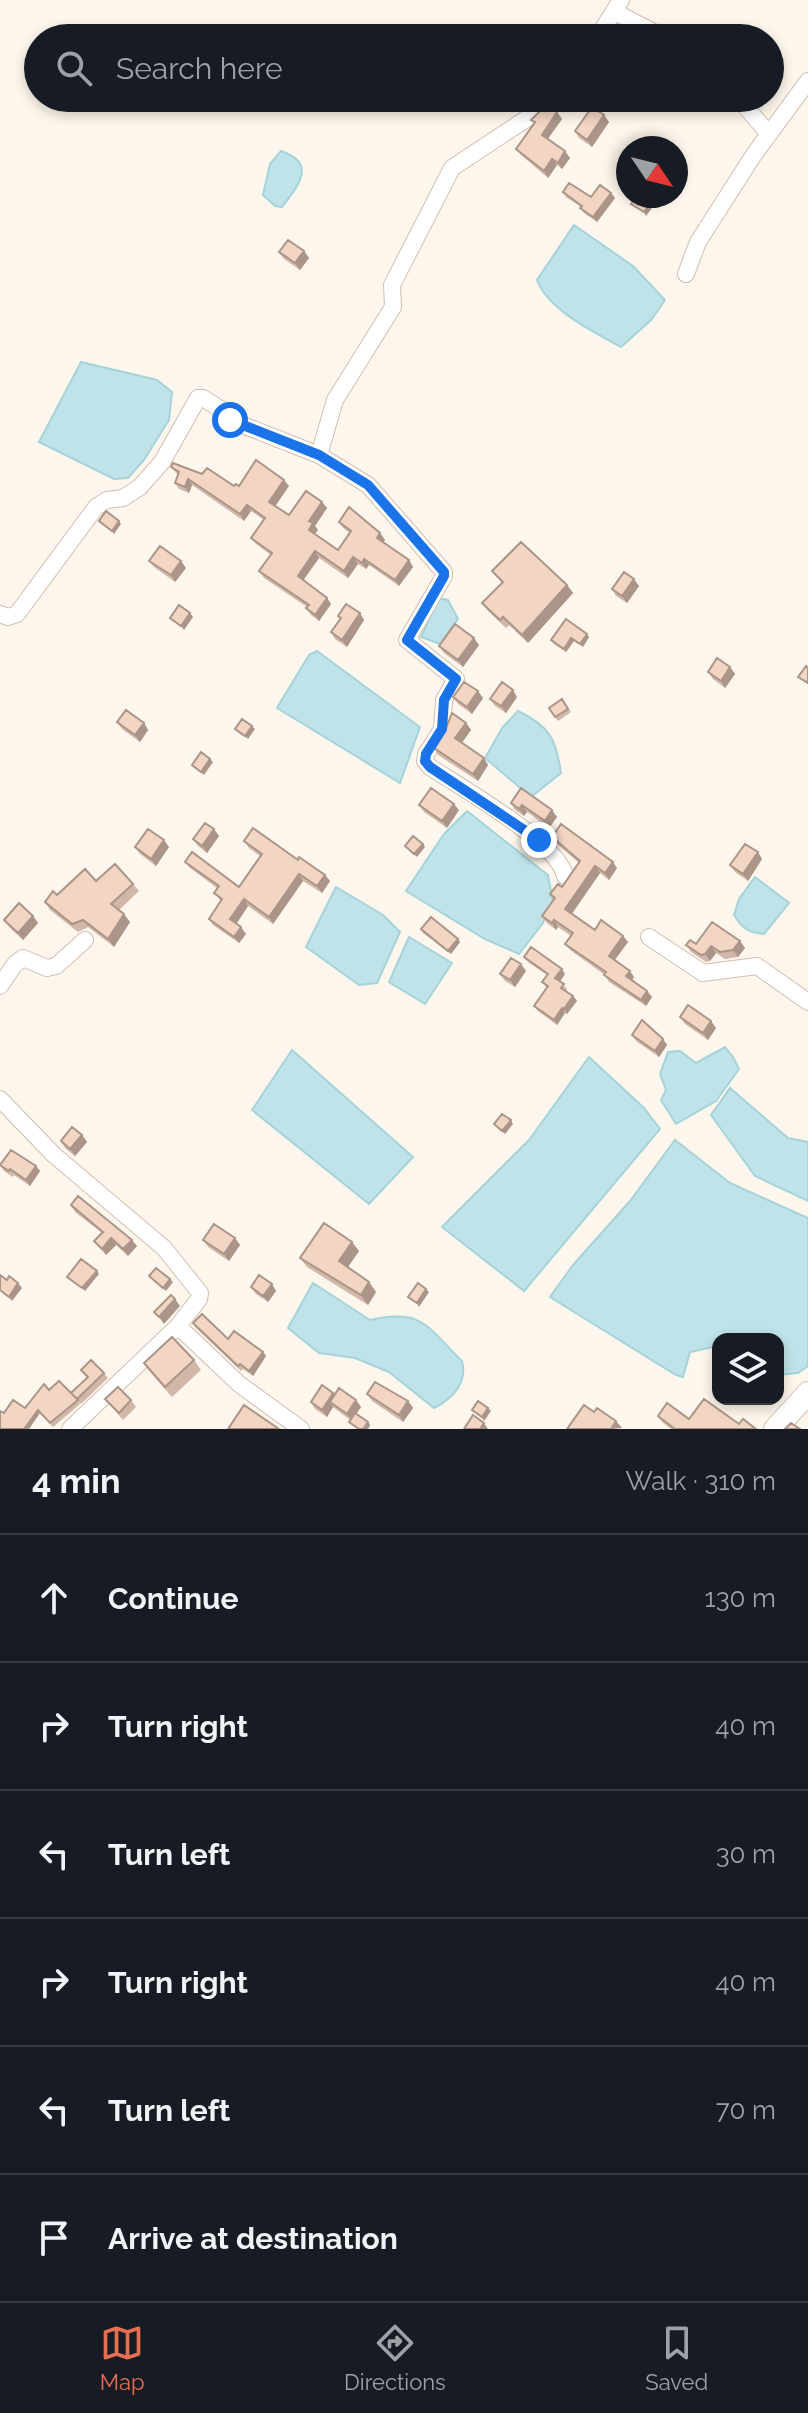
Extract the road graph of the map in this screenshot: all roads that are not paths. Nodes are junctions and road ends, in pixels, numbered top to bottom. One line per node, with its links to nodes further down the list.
1 (618, 6): 2 (street); 3 (street)
2 (606, 24)
3 (644, 24)
4 (808, 81): 7 (street)
5 (535, 112): 9 (street)
6 (750, 112): 7 (street)
7 (769, 134): 8 (street)
8 (686, 274)
9 (319, 455): 10 (street); 11 (street)
10 (0, 614)
11 (565, 876)
12 (649, 937): 15 (street)
13 (85, 940): 14 (street)
14 (0, 986)
15 (808, 1002)
16 (0, 1099): 17 (street)
17 (178, 1326): 19 (street); 20 (street)
18 (808, 1393): 21 (main road)
19 (70, 1429)
20 (301, 1429)
21 (775, 1429)

